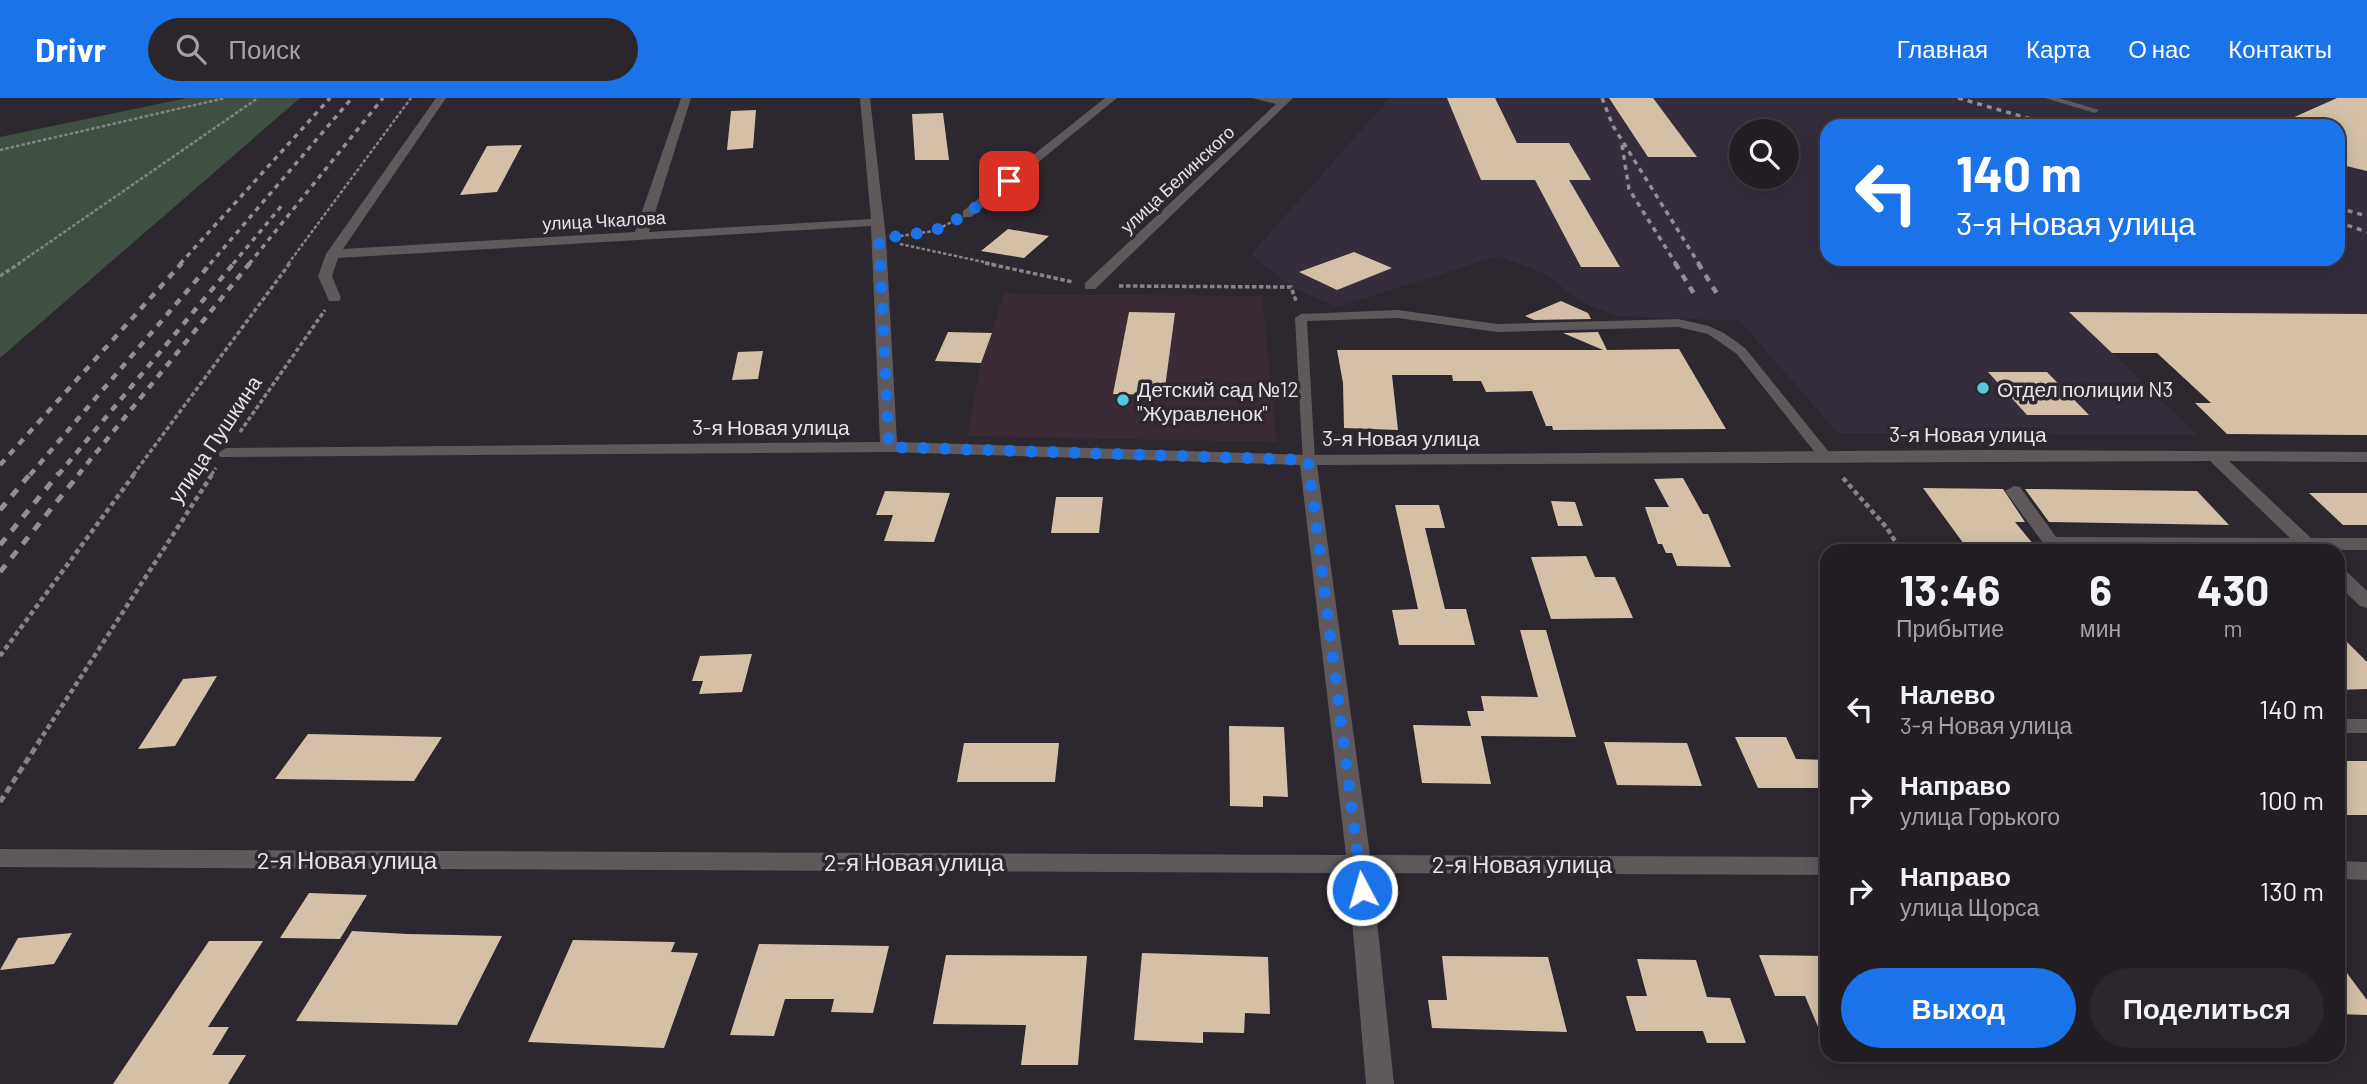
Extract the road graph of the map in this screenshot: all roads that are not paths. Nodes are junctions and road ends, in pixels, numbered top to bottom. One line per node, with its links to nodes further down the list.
1 (441, 98): 12 (street)
2 (686, 98): 11 (street)
3 (865, 98): 10 (street)
4 (1112, 98): 9 (street)
5 (1257, 98): 7 (street)
6 (2049, 98): 8 (lane)
7 (1286, 100): 13 (street, улица Белинского)
8 (2095, 110)
9 (967, 214)
10 (877, 222): 11 (street, улица Чкалова); 15 (street)
11 (641, 235): 12 (street, улица Чкалова)
12 (333, 254): 14 (street)
13 (1090, 286)
14 (334, 298)
15 (889, 447): 16 (street, 3-я Новая улица); 20 (street, 3-я Новая улица)
16 (226, 453)
17 (2214, 456): 18 (street, 3-я Новая улица); 19 (street, 3-я Новая улица); 23 (street)
18 (1826, 457): 20 (street, 3-я Новая улица); 20 (lane)
19 (2367, 457)
20 (1308, 460): 31 (street)
21 (2014, 491): 22 (street)
22 (2053, 544)
23 (2306, 544)
24 (2367, 544): 25 (street)
25 (2345, 546)
26 (2345, 581): 27 (street)
27 (2367, 602)
28 (2345, 726): 29 (street)
29 (2367, 726)
30 (0, 858): 31 (street, 2-я Новая улица)
31 (1360, 862): 32 (street, 2-я Новая улица); 35 (street)
32 (1820, 866)
33 (2345, 870): 34 (street)
34 (2367, 871)
35 (1380, 1084)

